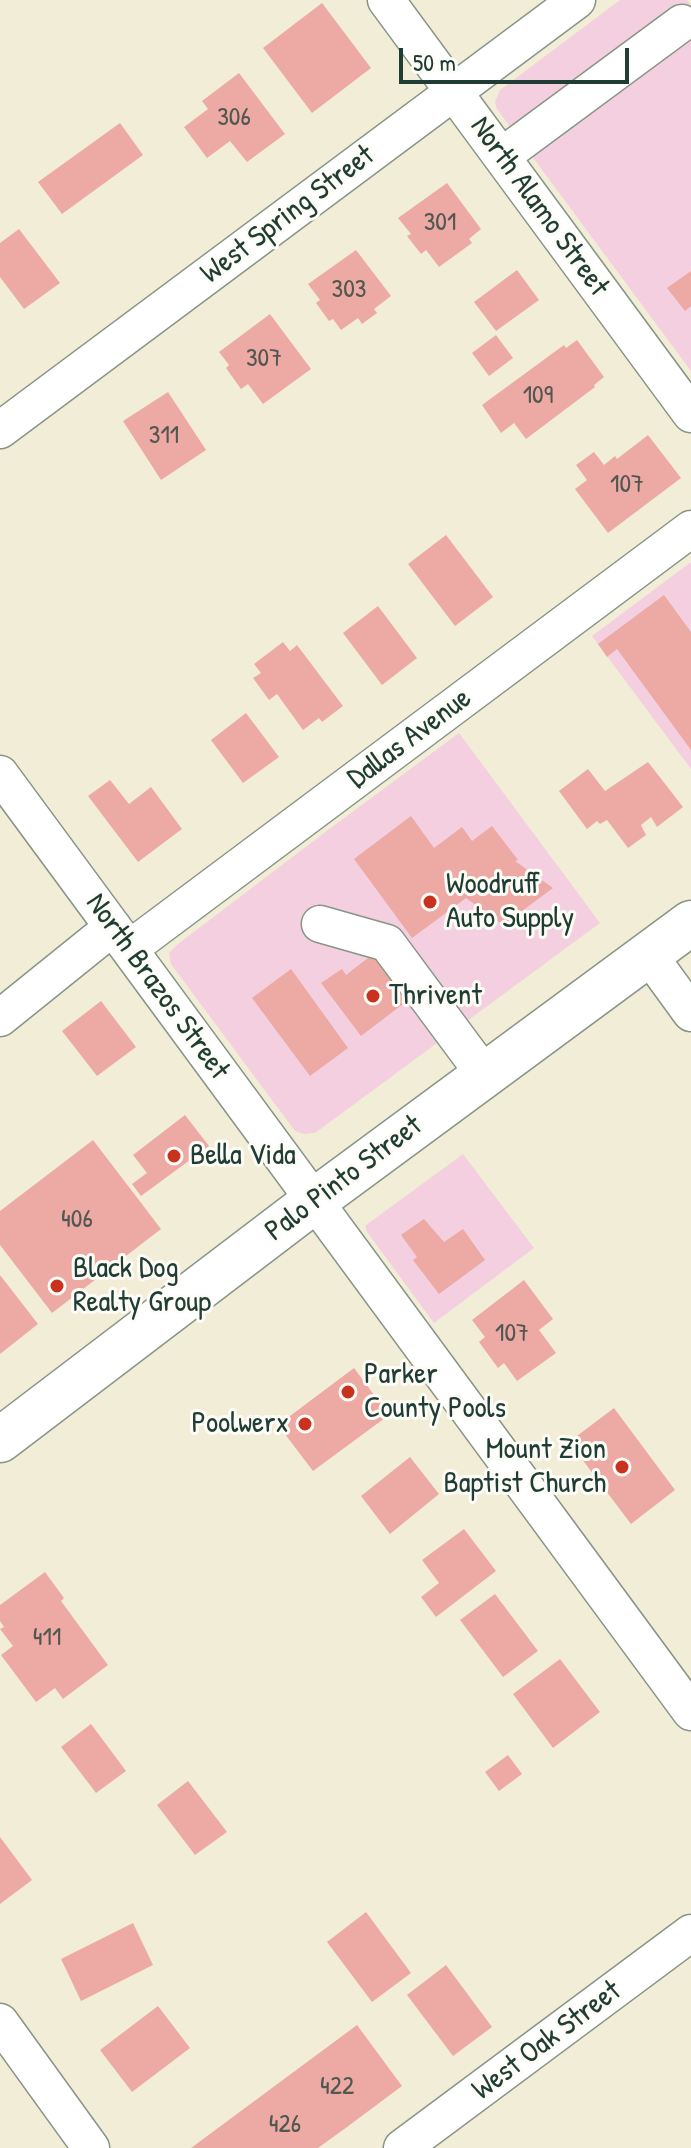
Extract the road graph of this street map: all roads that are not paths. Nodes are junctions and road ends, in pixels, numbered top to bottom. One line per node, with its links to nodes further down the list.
1 (386, 0): 4 (street, North Alamo Street)
2 (577, 0): 4 (street, West Spring Street)
3 (679, 20): 5 (street)
4 (454, 91): 5 (street, North Alamo Street); 7 (street, West Spring Street)
5 (502, 156): 6 (street, North Alamo Street)
6 (691, 414)
7 (0, 430)
8 (691, 529): 12 (street, Dallas Avenue)
9 (0, 774): 12 (street, North Brazos Street)
10 (691, 923): 13 (main road, Palo Pinto Street)
11 (320, 924): 16 (street)
12 (121, 938): 15 (street, Dallas Avenue); 17 (street, North Brazos Street)
13 (648, 954): 14 (street); 16 (main road, Palo Pinto Street)
14 (691, 1013)
15 (0, 1018)
16 (484, 1074): 17 (main road, Palo Pinto Street)
17 (314, 1201): 18 (main road, Palo Pinto Street); 19 (street, North Brazos Street)
18 (0, 1440)
19 (691, 1712)
20 (691, 1933): 23 (street, West Oak Street)
21 (0, 2022): 22 (street)
22 (91, 2148)
23 (402, 2148)

